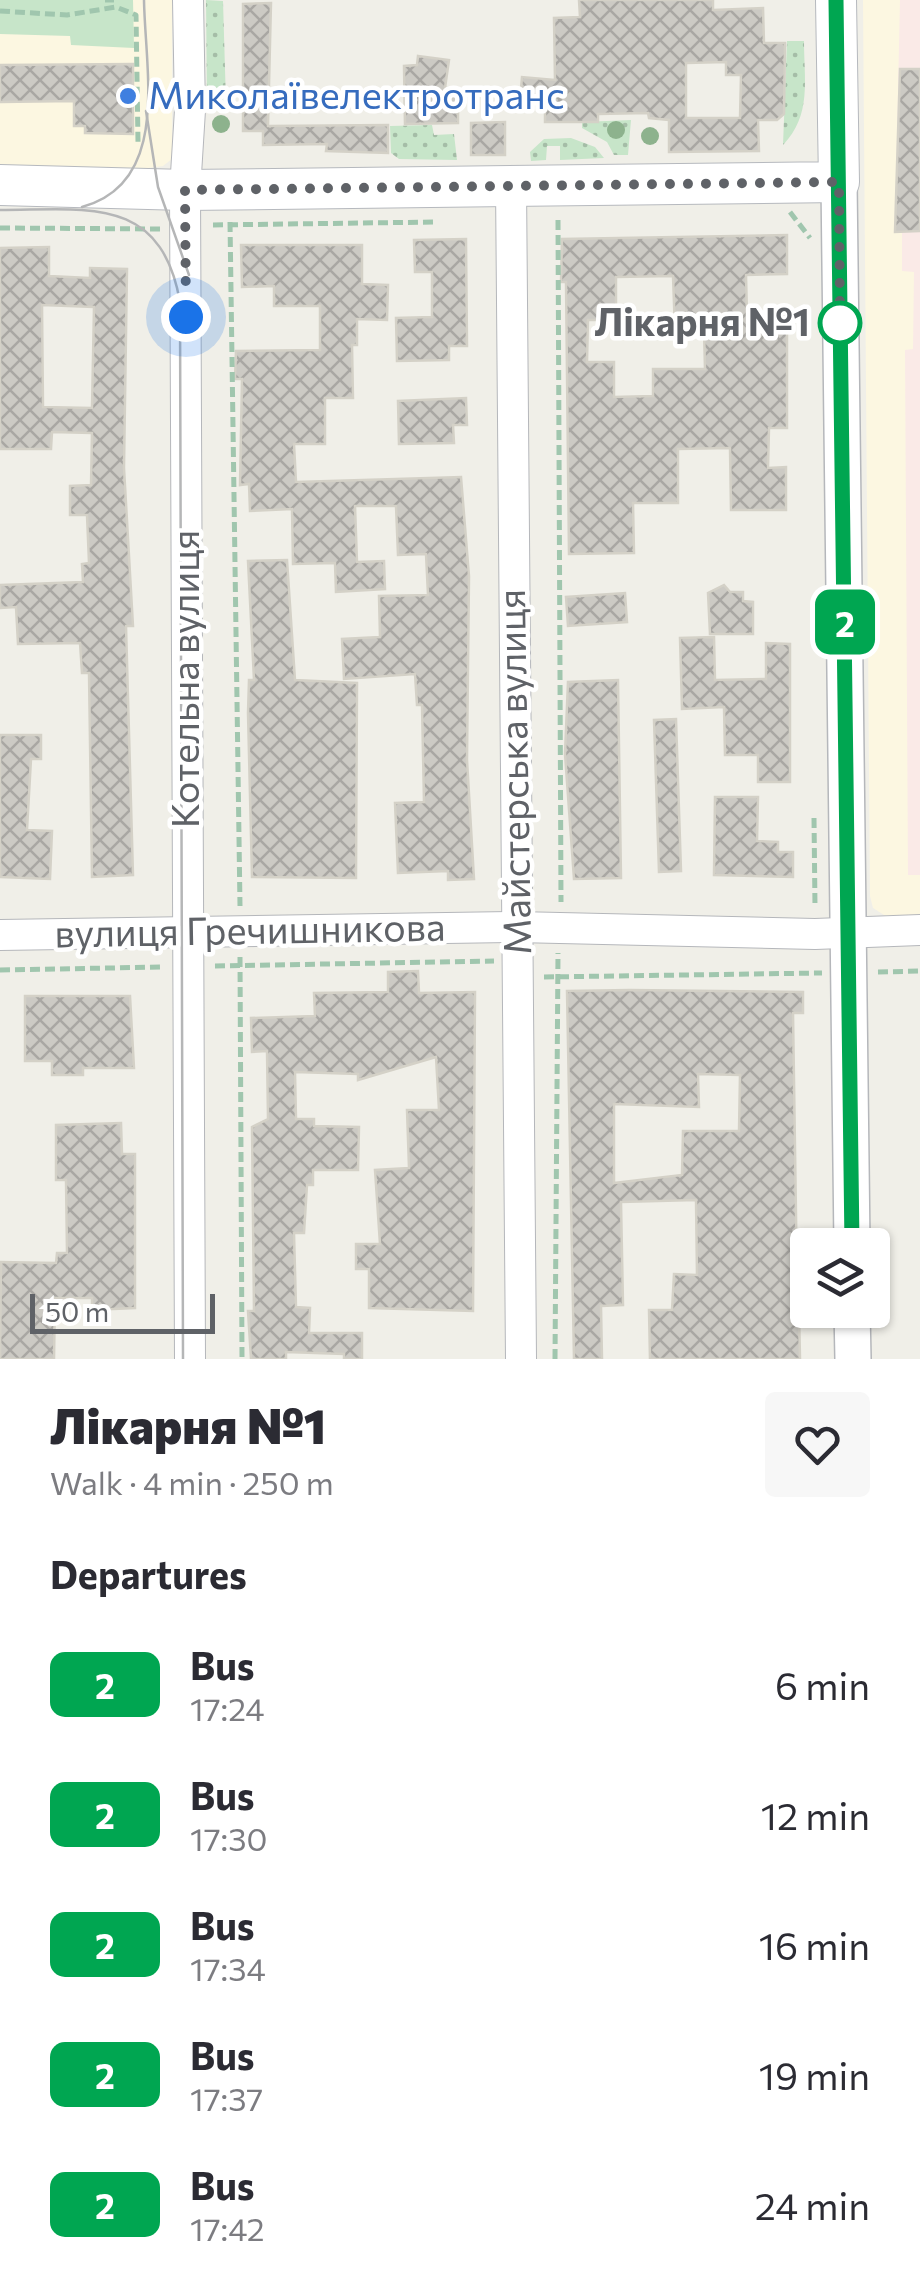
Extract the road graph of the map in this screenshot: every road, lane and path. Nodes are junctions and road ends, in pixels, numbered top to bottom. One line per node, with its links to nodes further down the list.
1 (188, 0): 9 (street, Котельна вулиця)
2 (836, 0): 6 (main road)
3 (112, 2): 4 (path); 5 (path)
4 (0, 11)
5 (138, 142)
6 (839, 182): 7 (main road); 19 (street)
7 (511, 184): 10 (main road); 14 (street, Майстерська вулиця)
8 (0, 185): 9 (main road)
9 (185, 190): 10 (main road); 17 (street, Котельна вулиця)
10 (230, 190): 18 (path)
11 (558, 220): 15 (path)
12 (0, 228): 13 (path)
13 (148, 230)
14 (517, 927): 15 (street, вулиця Гречишникова); 18 (street, вулиця Гречишникова); 28 (street, Майстерська вулиця)
15 (561, 930): 19 (street, вулиця Гречишникова); 27 (path)
16 (920, 930): 19 (street, вулиця Гречишникова)
17 (186, 931): 18 (street, вулиця Гречишникова); 20 (street, вулиця Гречишникова); 22 (street, Котельна вулиця)
18 (240, 931): 21 (path)
19 (850, 933): 29 (street)
20 (0, 935)
21 (240, 966): 22 (path); 28 (path); 32 (path)
22 (187, 968): 23 (path); 31 (street, Котельна вулиця)
23 (0, 970)
24 (836, 972): 27 (path)
25 (864, 972): 26 (path)
26 (920, 972)
27 (554, 976): 28 (path); 34 (path)
28 (518, 977): 33 (street, Майстерська вулиця)
29 (852, 1228)
30 (852, 1328): 35 (street)
31 (190, 1359)
32 (242, 1359)
33 (521, 1359)
34 (555, 1359)
35 (853, 1359)

